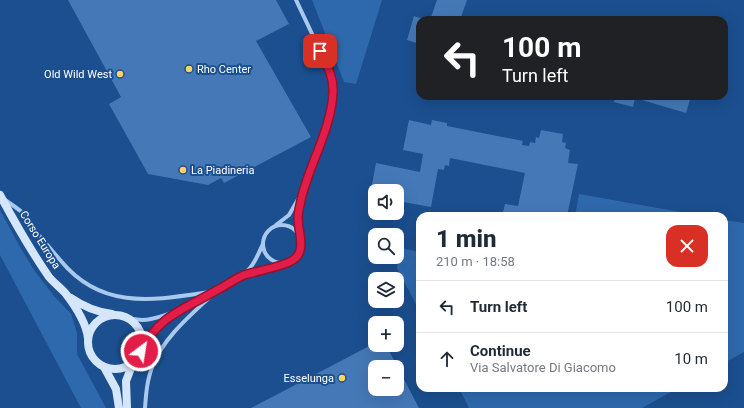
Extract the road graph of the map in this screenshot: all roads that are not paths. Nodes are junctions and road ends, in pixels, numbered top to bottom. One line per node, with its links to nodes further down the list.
1 (296, 0): 2 (street)
2 (303, 192): 4 (street); 5 (street)
3 (1, 196): 9 (street); 10 (main road, Corso Europa)
4 (273, 227): 5 (street); 6 (street)
5 (299, 235): 7 (street)
6 (263, 244): 7 (street); 8 (street)
7 (288, 263): 8 (street)
8 (242, 276): 9 (street)
9 (217, 291): 11 (street); 20 (street)
10 (66, 294): 12 (main road, Corso Europa); 14 (main road, Corso Europa)
11 (177, 311): 13 (street); 15 (street)
12 (114, 315): 13 (main road); 14 (main road)
13 (126, 318): 15 (main road)
14 (88, 338): 17 (main road)
15 (141, 351): 16 (main road)
16 (133, 362): 17 (main road); 19 (main road)
17 (104, 367): 18 (main road)
18 (120, 408)
19 (127, 408)
20 (146, 408)

